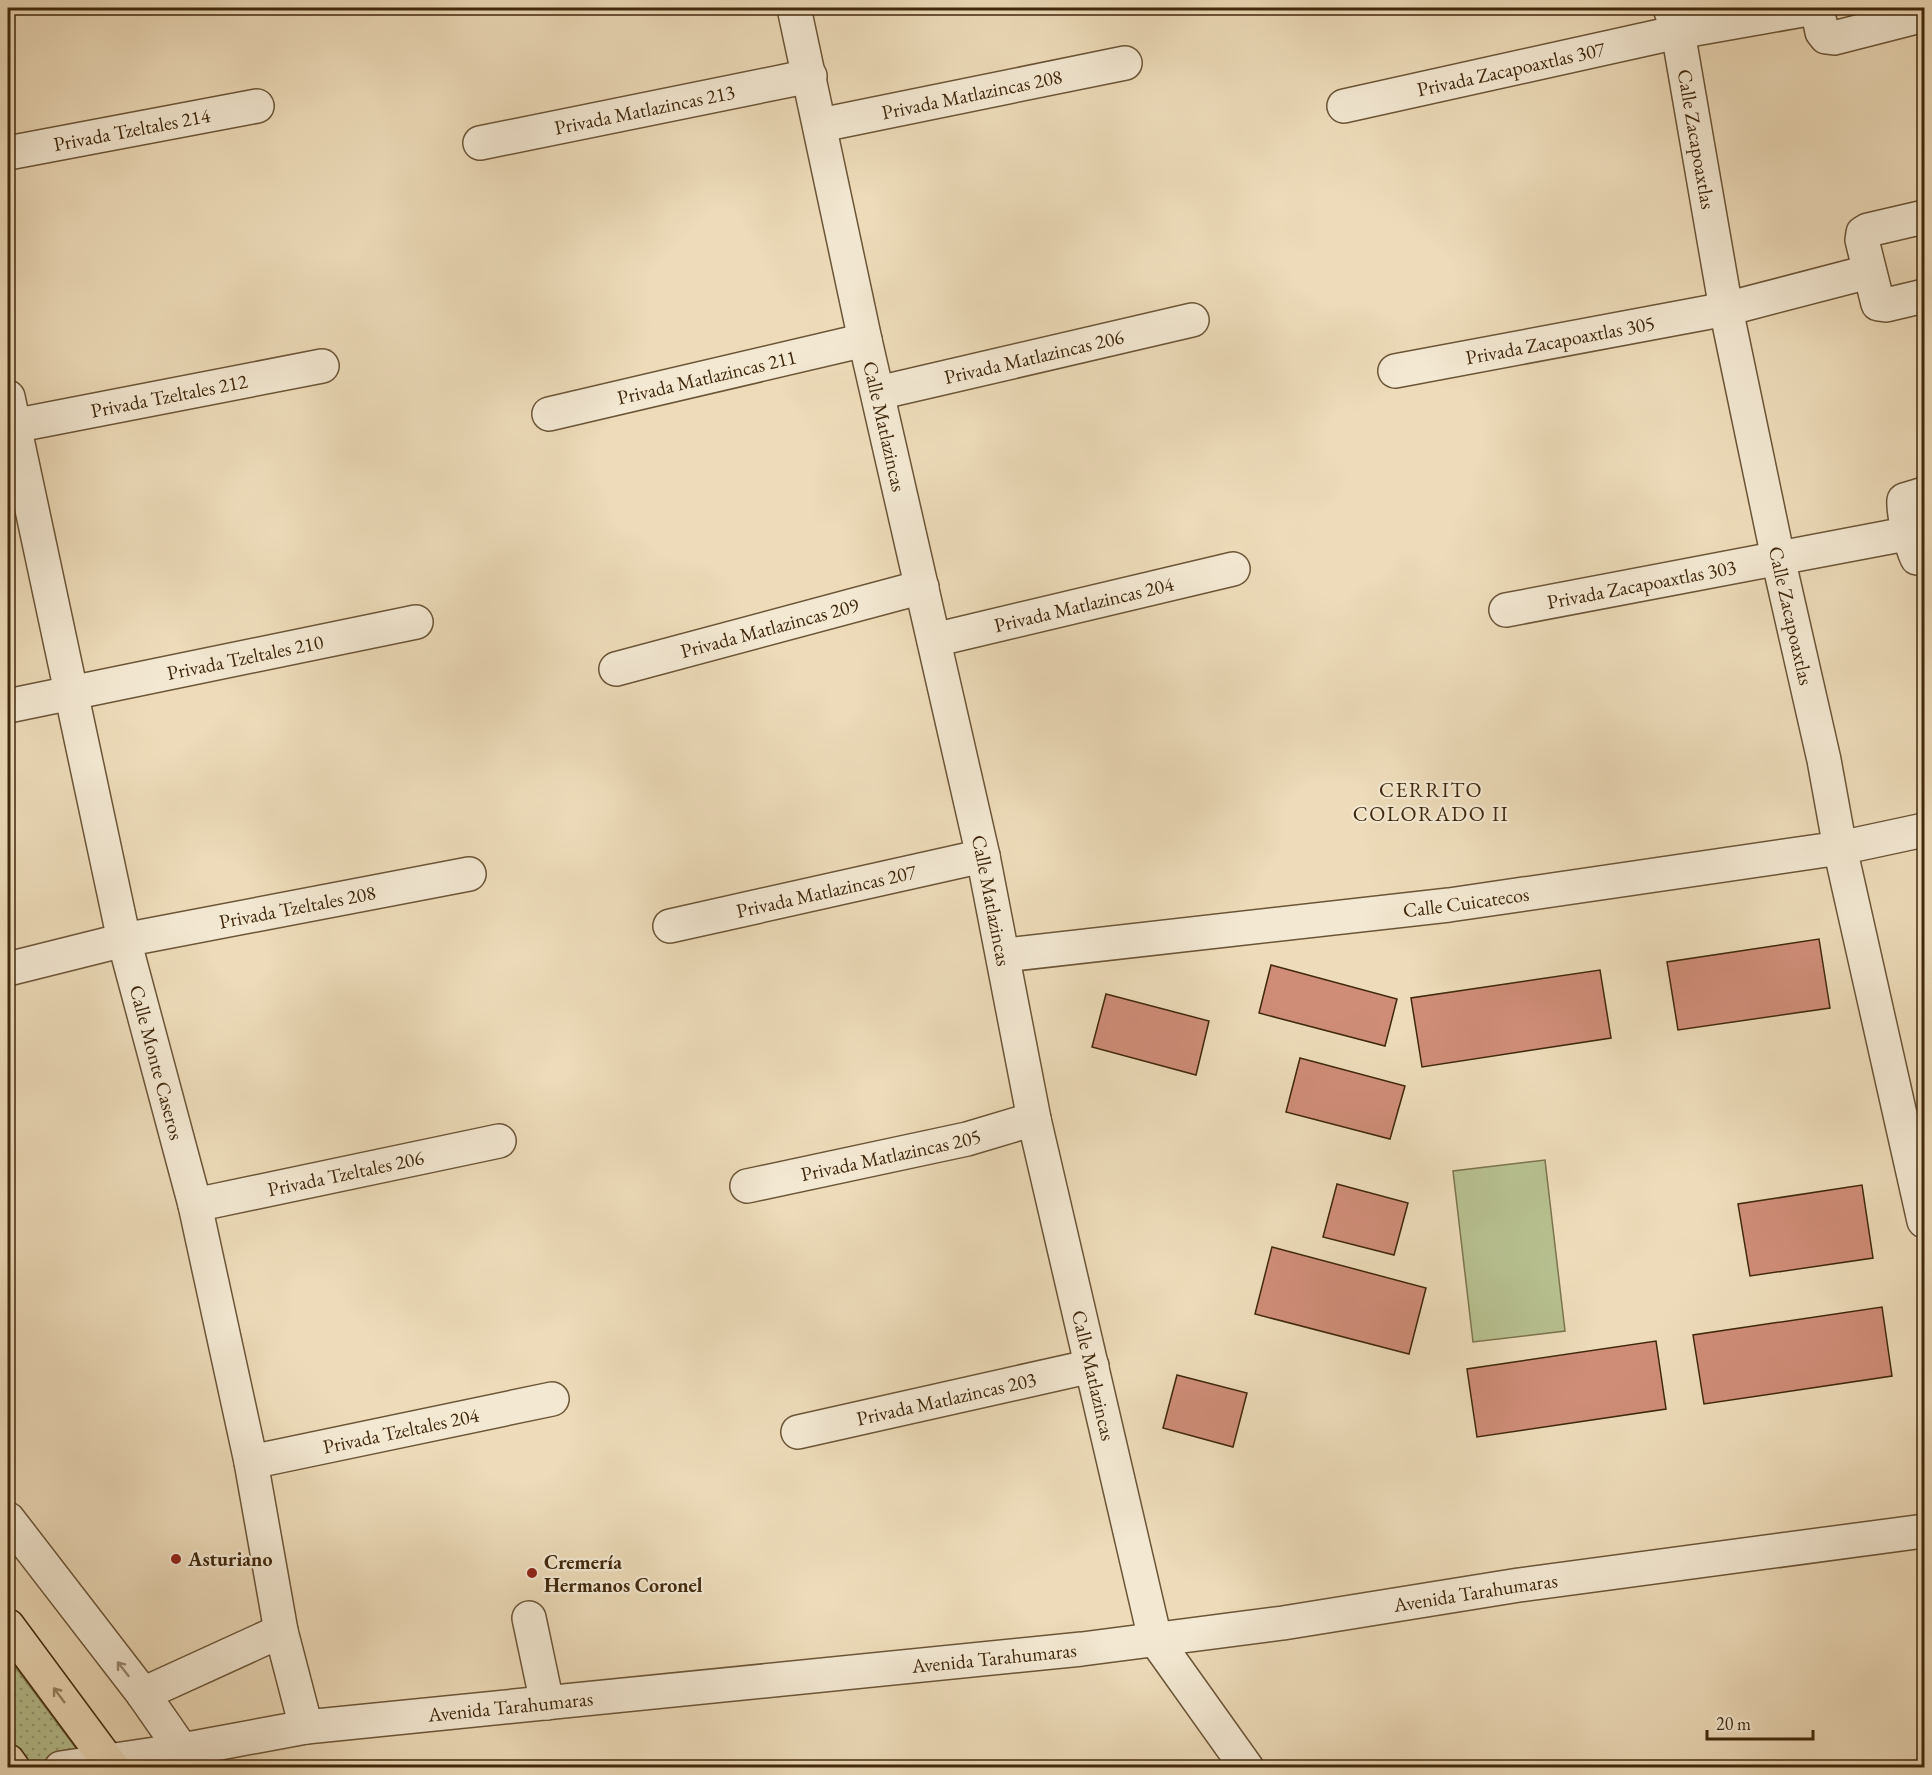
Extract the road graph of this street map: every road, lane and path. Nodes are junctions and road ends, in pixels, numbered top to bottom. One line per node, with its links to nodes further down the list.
1 (794, 8): 6 (street, Calle Matlazincas)
2 (1816, 8): 3 (street); 4 (street, Privada Zacapoaxtlas 307)
3 (1924, 15)
4 (1674, 20): 8 (street, Privada Zacapoaxtlas 307); 15 (street, Calle Zacapoaxtlas)
5 (1125, 63): 9 (street, Privada Matlazincas 208)
6 (810, 76): 9 (street, Calle Matlazincas); 10 (street, Privada Matlazincas 213)
7 (258, 106): 11 (street, Privada Tzeltales 214)
8 (1344, 106)
9 (821, 125): 17 (street, Calle Matlazincas)
10 (480, 143)
11 (8, 153)
12 (1924, 217): 13 (street)
13 (1869, 272): 14 (street); 15 (street, Privada Zacapoaxtlas 305)
14 (1924, 296)
15 (1726, 309): 19 (street, Privada Zacapoaxtlas 305); 25 (street, Calle Zacapoaxtlas)
16 (1192, 321): 20 (street, Privada Matlazincas 206)
17 (865, 340): 20 (street, Calle Matlazincas); 21 (street, Privada Matlazincas 211)
18 (322, 366): 22 (street, Privada Tzeltales 212)
19 (1395, 371)
20 (878, 393): 27 (street, Calle Matlazincas)
21 (549, 414)
22 (10, 417): 32 (street, Calle Monte Caseros)
23 (1924, 494): 24 (street)
24 (1918, 546): 25 (street, Privada Zacapoaxtlas 303)
25 (1778, 558): 28 (street, Privada Zacapoaxtlas 303); 35 (street, Calle Zacapoaxtlas)
26 (1233, 569): 30 (street, Privada Matlazincas 204)
27 (922, 587): 30 (street, Calle Matlazincas); 31 (street, Privada Matlazincas 209)
28 (1506, 610)
29 (416, 622): 32 (street, Privada Tzeltales 210)
30 (934, 640): 36 (street, Calle Matlazincas)
31 (616, 669)
32 (72, 692): 33 (street, Privada Tzeltales 210); 39 (street, Calle Monte Caseros)
33 (8, 706)
34 (1924, 830): 35 (street, Calle Cuicatecos)
35 (1840, 848): 40 (street, Calle Cuicatecos); 46 (street, Calle Zacapoaxtlas)
36 (983, 856): 38 (street, Privada Matlazincas 207); 40 (street, Calle Matlazincas)
37 (469, 874): 39 (street, Privada Tzeltales 208)
38 (670, 926)
39 (124, 940): 41 (street, Privada Tzeltales 208); 45 (street, Calle Monte Caseros)
40 (1005, 955): 42 (street, Calle Matlazincas)
41 (8, 969)
42 (1034, 1119): 44 (street, Privada Matlazincas 205); 47 (street, Calle Matlazincas)
43 (499, 1142): 45 (street, Privada Tzeltales 206)
44 (747, 1186)
45 (195, 1205): 50 (street, Calle Monte Caseros)
46 (1924, 1221)
47 (1092, 1366): 49 (street, Privada Matlazincas 203); 56 (street, Calle Matlazincas)
48 (552, 1399): 50 (street, Privada Tzeltales 204)
49 (798, 1432)
50 (251, 1462): 55 (street, Calle Monte Caseros)
51 (8, 1519): 57 (street, one-way to 51)
52 (1924, 1531): 56 (street, Avenida Tarahumaras)
53 (529, 1618): 58 (street)
54 (8, 1626): 62 (main road, one-way to 54)
55 (282, 1630): 57 (street); 59 (street, Calle Monte Caseros)
56 (1155, 1640): 58 (street, Avenida Tarahumaras); 65 (street, Calle Matlazincas)
57 (142, 1694): 60 (street)
58 (547, 1703): 59 (street, Avenida Tarahumaras)
59 (306, 1727): 60 (street, Avenida Tarahumaras)
60 (188, 1759): 62 (street, Avenida Tarahumaras)
61 (8, 1761): 63 (main road)
62 (110, 1763): 64 (street, Avenida Tarahumaras)
63 (13, 1767)
64 (61, 1767)
65 (1247, 1767)

